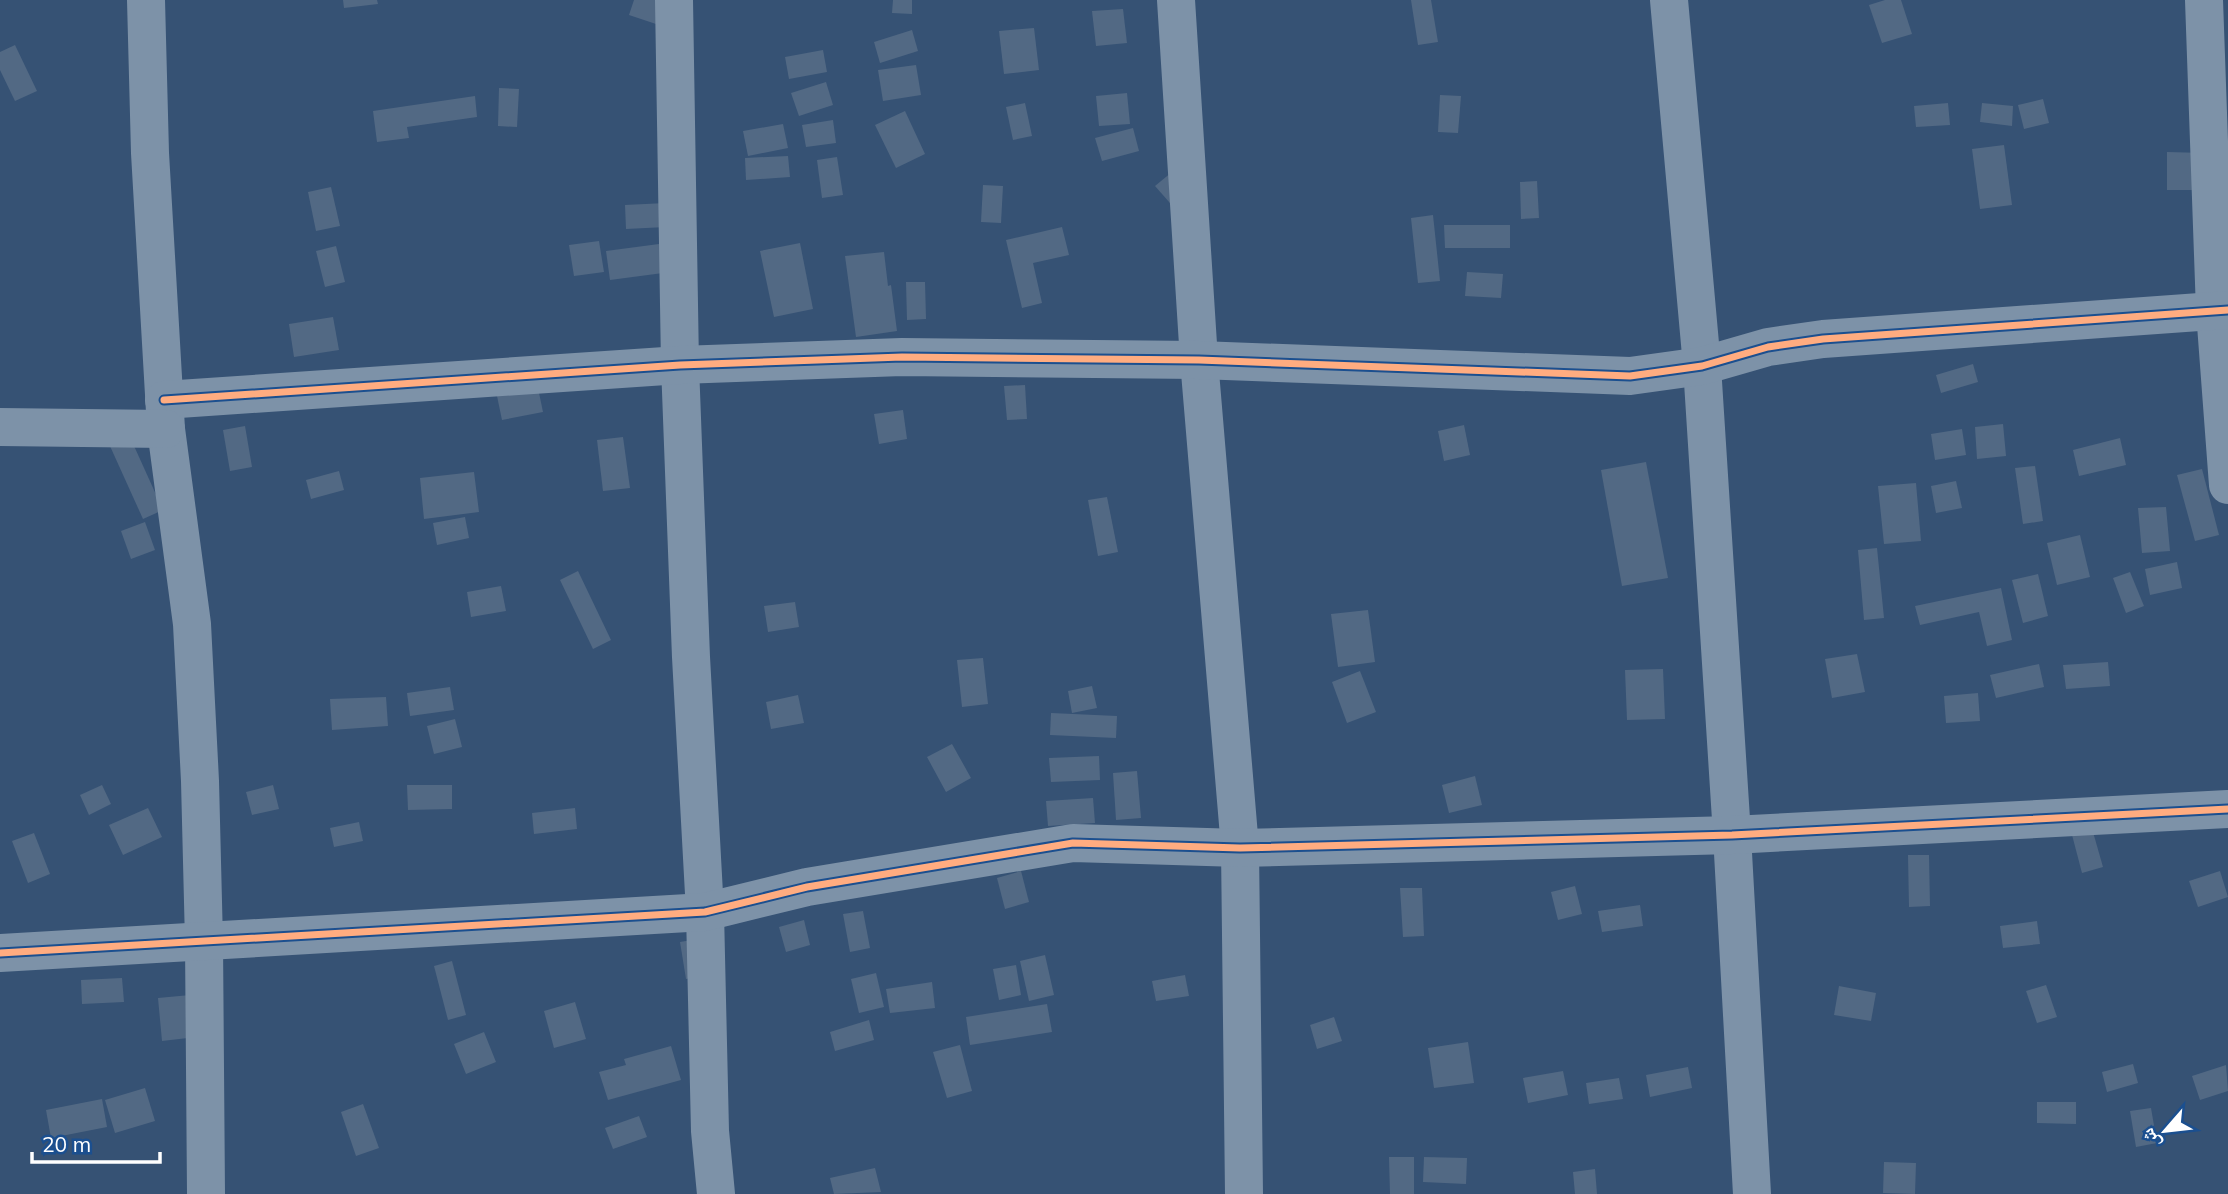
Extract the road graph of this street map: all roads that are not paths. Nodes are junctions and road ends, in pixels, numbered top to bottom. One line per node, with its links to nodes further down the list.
1 (146, 0): 10 (street)
2 (674, 0): 8 (street)
3 (1176, 0): 7 (street)
4 (1670, 0): 9 (street)
5 (2204, 0): 6 (street)
6 (2221, 310): 9 (street); 12 (street)
7 (1199, 360): 8 (street); 9 (street); 15 (street)
8 (680, 365): 10 (street); 16 (street)
9 (1702, 366): 14 (street)
10 (165, 414): 11 (street); 17 (street)
11 (0, 427)
12 (2228, 485)
13 (2228, 809): 14 (street)
14 (1732, 835): 15 (street); 22 (street)
15 (1240, 848): 16 (street); 21 (street)
16 (705, 912): 17 (street); 20 (street)
17 (204, 942): 18 (street); 19 (street)
18 (0, 953)
19 (206, 1194)
20 (716, 1194)
21 (1244, 1194)
22 (1752, 1194)

